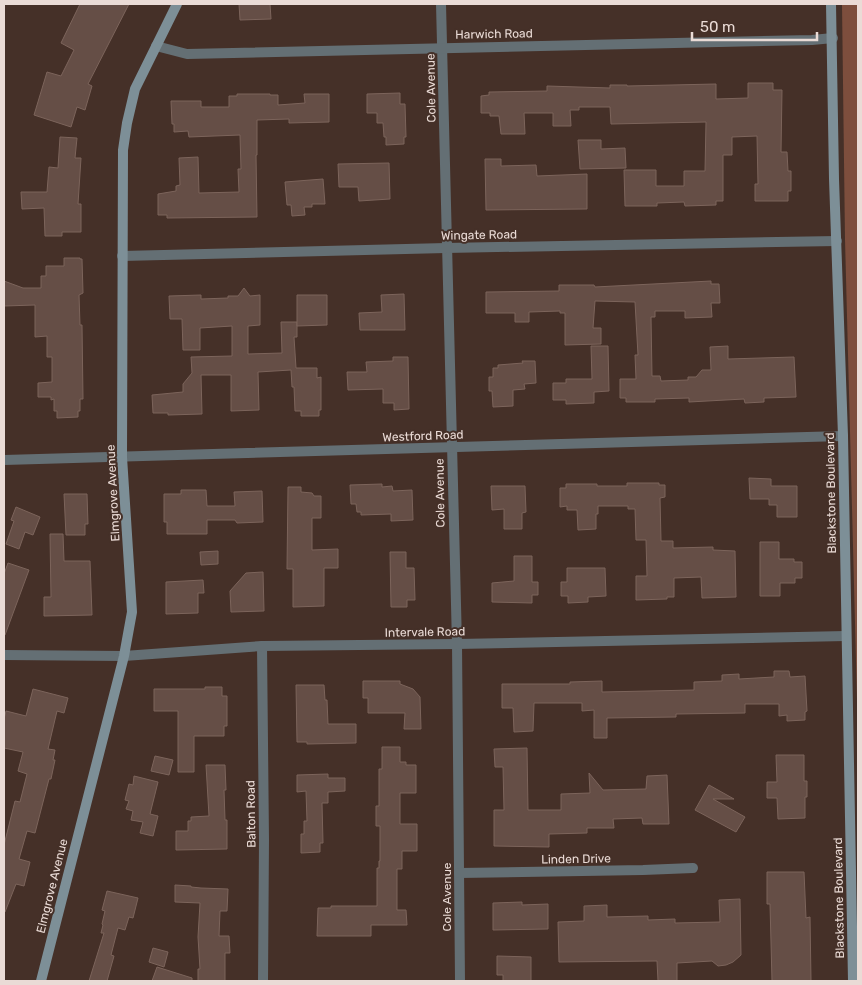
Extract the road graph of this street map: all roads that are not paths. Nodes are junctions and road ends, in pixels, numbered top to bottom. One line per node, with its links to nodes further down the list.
1 (177, 4): 5 (street, Elmgrove Avenue)
2 (442, 4): 6 (street, Cole Avenue)
3 (832, 4): 4 (street, Blackstone Boulevard)
4 (833, 38): 6 (street, Harwich Road); 7 (street, Blackstone Boulevard)
5 (156, 46): 6 (street, Harwich Road); 9 (street, Elmgrove Avenue)
6 (443, 48): 8 (street, Cole Avenue)
7 (837, 241): 8 (street, Wingate Road); 10 (street, Blackstone Boulevard)
8 (446, 248): 9 (street, Wingate Road); 11 (street, Cole Avenue)
9 (122, 256): 12 (street, Elmgrove Avenue)
10 (843, 436): 11 (street, Westford Road); 14 (street, Blackstone Boulevard)
11 (451, 447): 12 (street, Westford Road); 15 (street, Cole Avenue)
12 (122, 457): 13 (street, Westford Road); 18 (street, Elmgrove Avenue)
13 (4, 460)
14 (846, 636): 15 (street, Intervale Road); 24 (street, Blackstone Boulevard)
15 (457, 644): 16 (street, Intervale Road); 20 (street, Cole Avenue)
16 (262, 646): 18 (street, Intervale Road); 22 (street, Balton Road)
17 (4, 655): 18 (street, Intervale Road)
18 (124, 656): 21 (street, Elmgrove Avenue)
19 (694, 868): 20 (street, Linden Drive)
20 (459, 873): 23 (street, Cole Avenue)
21 (41, 981)
22 (263, 981)
23 (460, 981)
24 (853, 981)

